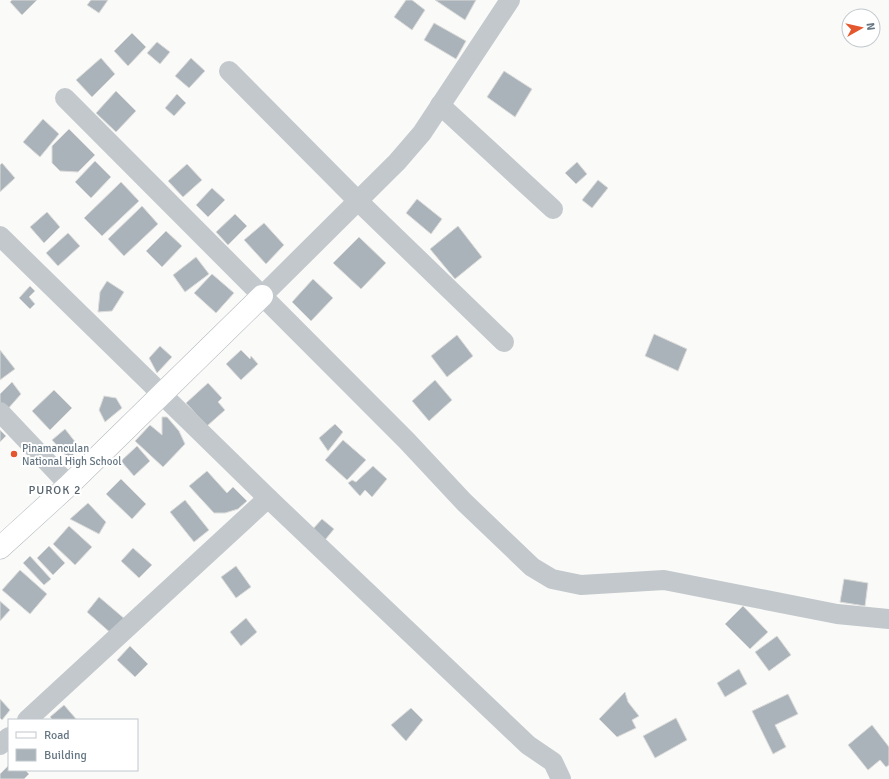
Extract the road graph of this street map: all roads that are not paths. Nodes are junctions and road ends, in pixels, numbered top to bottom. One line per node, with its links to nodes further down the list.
1 (510, 0): 4 (street)
2 (229, 70): 5 (street)
3 (65, 98): 8 (street)
4 (440, 105): 5 (street); 6 (street)
5 (357, 200): 8 (street); 9 (street)
6 (553, 209)
7 (0, 236): 10 (street)
8 (262, 296): 10 (street); 15 (street)
9 (504, 342)
10 (162, 394): 12 (street); 13 (street)
11 (0, 412): 12 (street)
12 (69, 485): 14 (street)
13 (268, 498): 16 (street); 19 (street)
14 (0, 548)
15 (889, 619)
16 (29, 719)
17 (8, 738): 18 (street)
18 (0, 745)
19 (561, 779)

